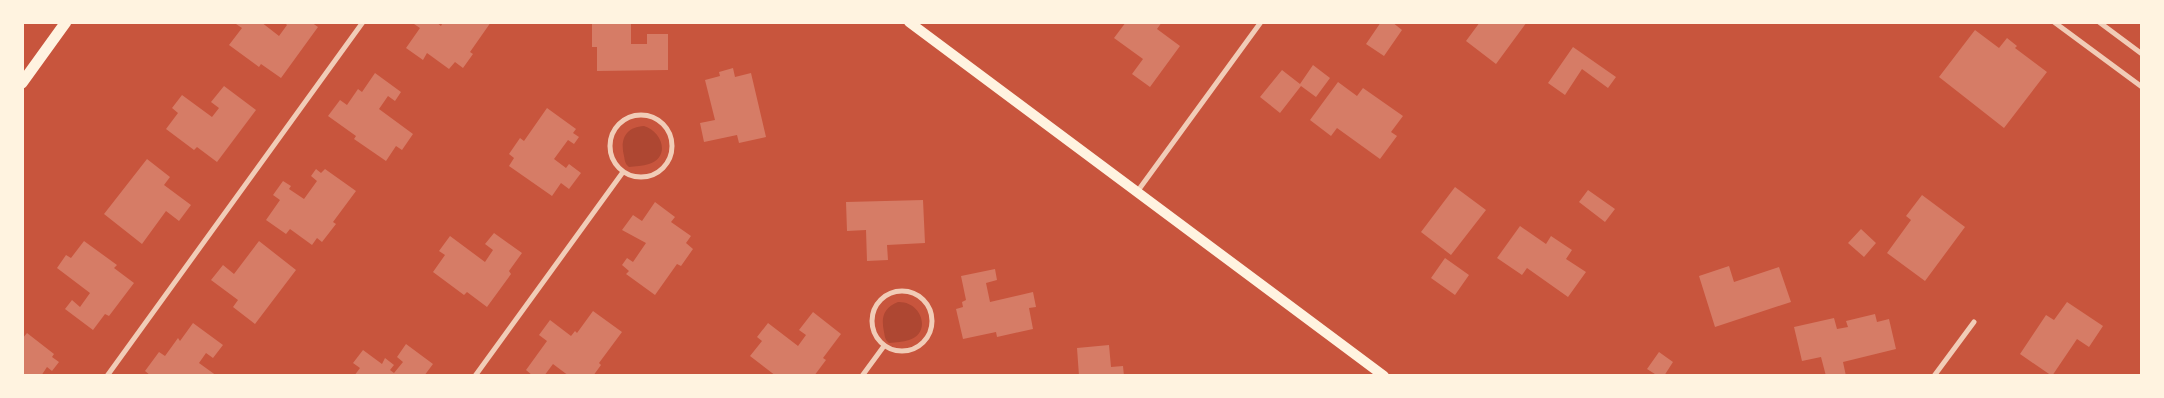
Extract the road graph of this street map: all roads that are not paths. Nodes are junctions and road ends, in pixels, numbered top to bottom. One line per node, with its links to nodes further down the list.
1 (66, 22): 8 (main road)
2 (363, 22): 14 (street)
3 (909, 22): 11 (main road)
4 (1261, 22): 11 (street)
5 (2054, 22): 9 (street)
6 (2099, 22): 7 (street)
7 (2142, 54)
8 (22, 83)
9 (2142, 87)
10 (623, 172): 10 (street); 15 (street)
11 (1137, 192): 17 (main road)
12 (1974, 322): 18 (street)
13 (884, 346): 13 (street); 16 (street)
14 (107, 376)
15 (475, 376)
16 (862, 376)
17 (1384, 376)
18 (1934, 376)

